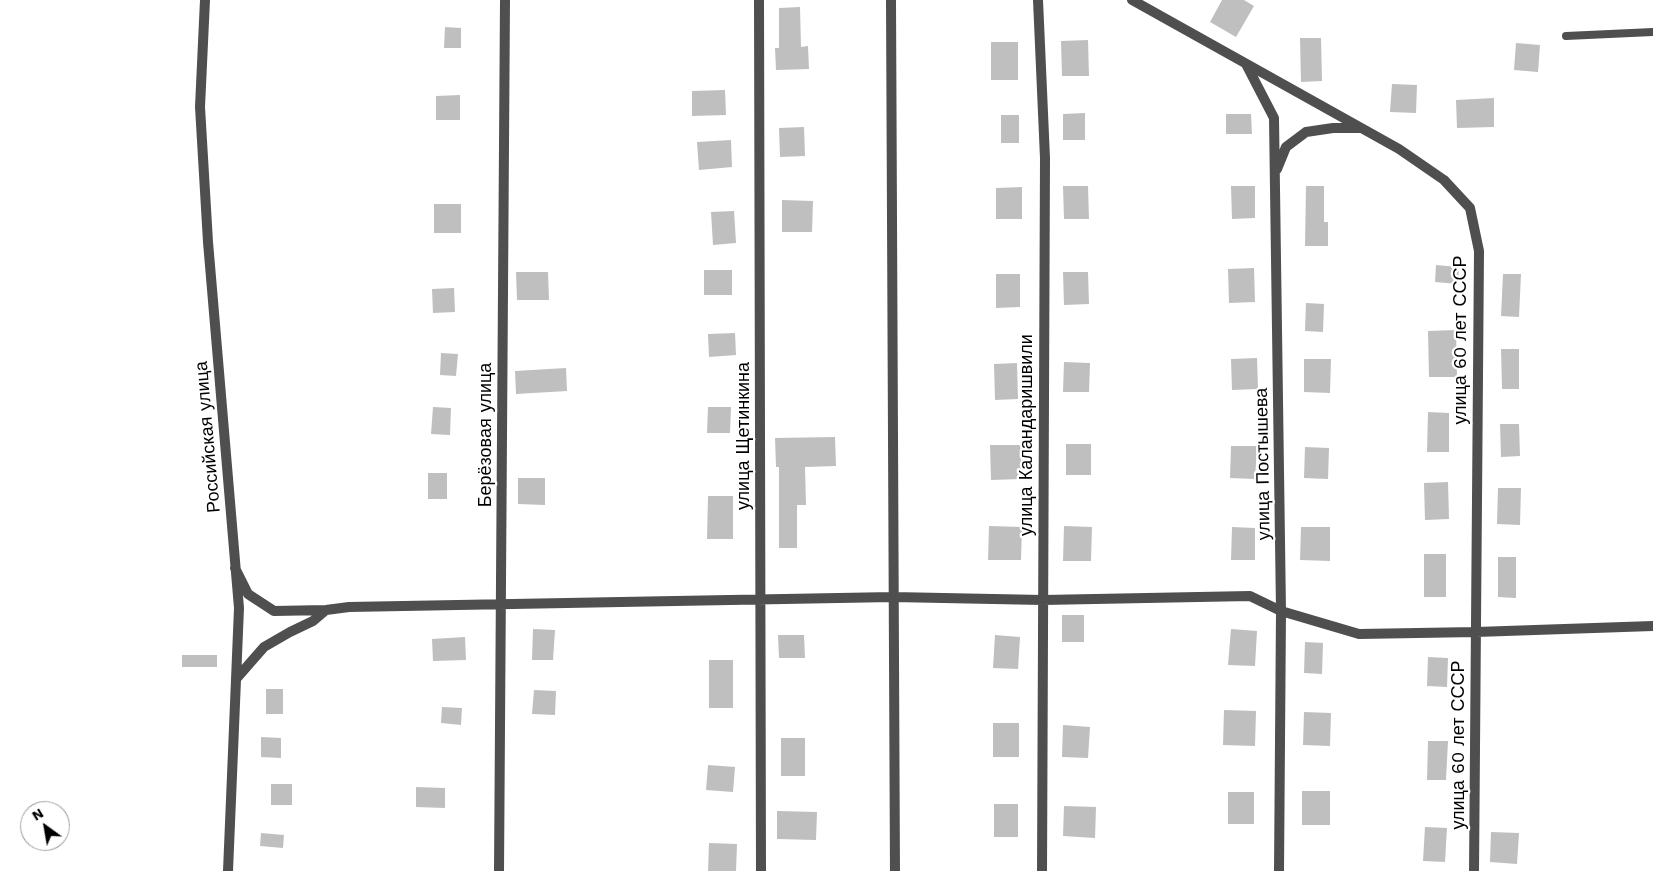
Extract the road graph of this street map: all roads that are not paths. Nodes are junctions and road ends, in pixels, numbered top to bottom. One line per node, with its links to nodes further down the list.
1 (206, 0): 12 (street, Российская улица)
2 (505, 0): 16 (street, Берёзовая улица)
3 (759, 0): 14 (street, улица Щетинкина)
4 (891, 0): 13 (street)
5 (1038, 0): 15 (street, улица Каландаришвили)
6 (1132, 0): 9 (street, улица 60 лет СССР)
7 (1653, 32): 8 (lane)
8 (1566, 36)
9 (1245, 63): 10 (street, улица 60 лет СССР); 11 (street, улица Постышева)
10 (1361, 128): 11 (street); 20 (street, улица 60 лет СССР)
11 (1275, 174): 18 (street, улица Постышева)
12 (235, 568): 17 (street); 21 (street, Российская улица)
13 (893, 598): 14 (street); 15 (street); 25 (street)
14 (760, 600): 16 (street); 24 (street, улица Щетинкина)
15 (1043, 600): 18 (street); 26 (street, улица Каландаришвили)
16 (501, 604): 17 (street); 23 (street, Берёзовая улица)
17 (326, 610): 21 (street)
18 (1281, 611): 20 (street); 27 (street, улица Постышева)
19 (1653, 626): 20 (street)
20 (1476, 632): 28 (street, улица 60 лет СССР)
21 (236, 679): 22 (street, Российская улица)
22 (228, 871)
23 (499, 871)
24 (761, 871)
25 (895, 871)
26 (1042, 871)
27 (1279, 871)
28 (1474, 871)

